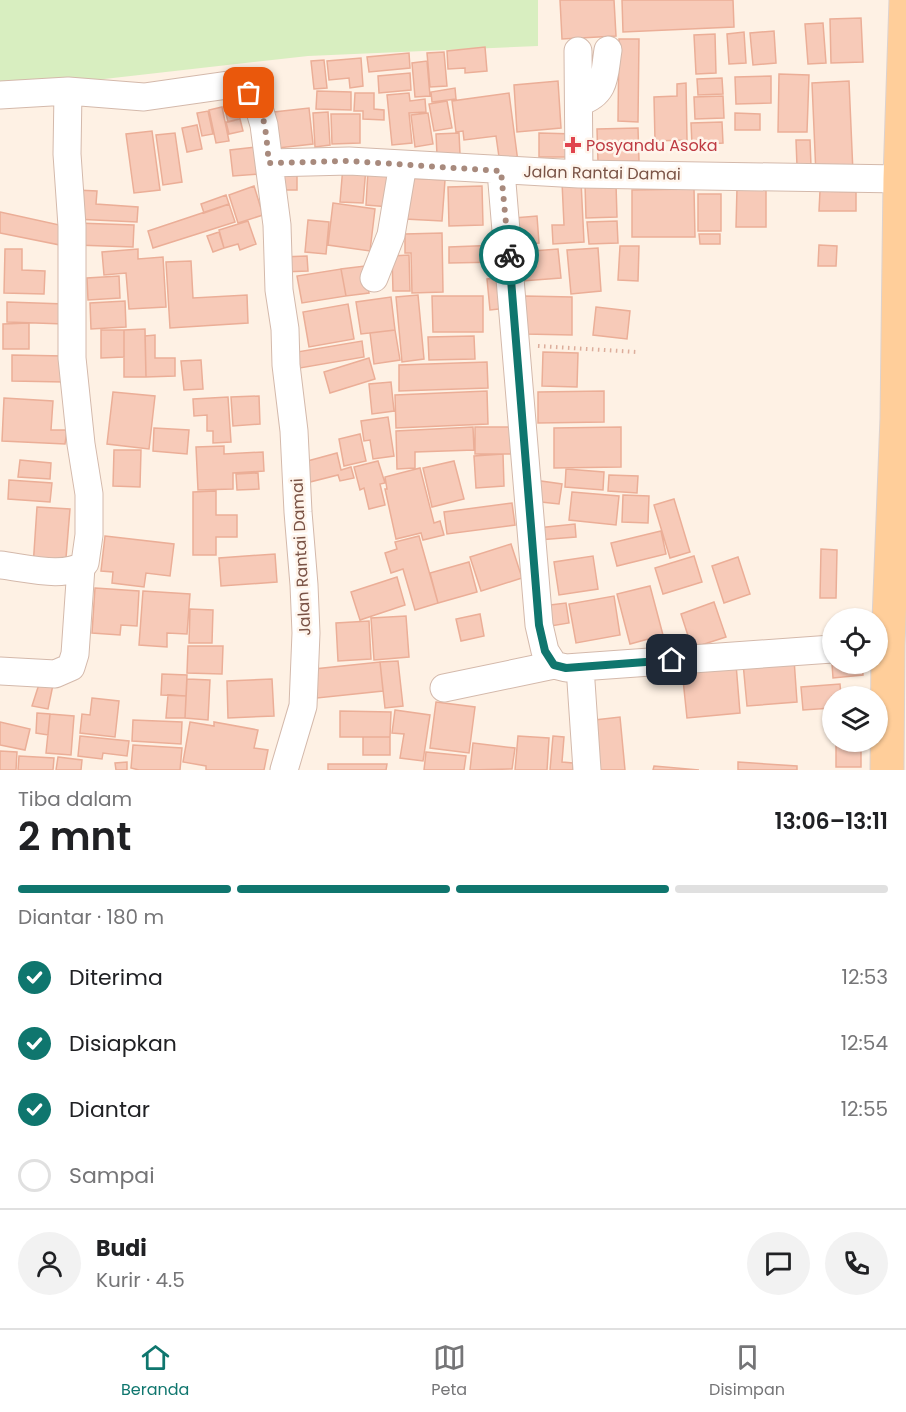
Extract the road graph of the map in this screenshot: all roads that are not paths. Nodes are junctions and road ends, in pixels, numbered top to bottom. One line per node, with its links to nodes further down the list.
1 (906, 0): 4 (main road)
2 (608, 50): 7 (street)
3 (579, 51): 7 (street)
4 (905, 52): 12 (main road)
5 (68, 91): 6 (street, Jalan Rantai Damai); 8 (street, Jalan Rantai Damai); 15 (street)
6 (0, 95)
7 (579, 102): 11 (street)
8 (269, 163): 9 (street, Jalan Rantai Damai); 21 (street, Jalan Rantai Damai)
9 (403, 164): 10 (street, Jalan Rantai Damai); 13 (street)
10 (501, 171): 11 (street, Jalan Rantai Damai); 18 (street)
11 (579, 174): 12 (street, Jalan Rantai Damai)
12 (900, 179): 16 (main road)
13 (374, 278)
14 (0, 565): 15 (street)
15 (81, 567): 19 (street)
16 (890, 644): 23 (main road)
17 (822, 650): 18 (street)
18 (567, 666): 20 (street); 22 (street)
19 (0, 670)
20 (444, 688)
21 (285, 770)
22 (587, 770)
23 (887, 770)

